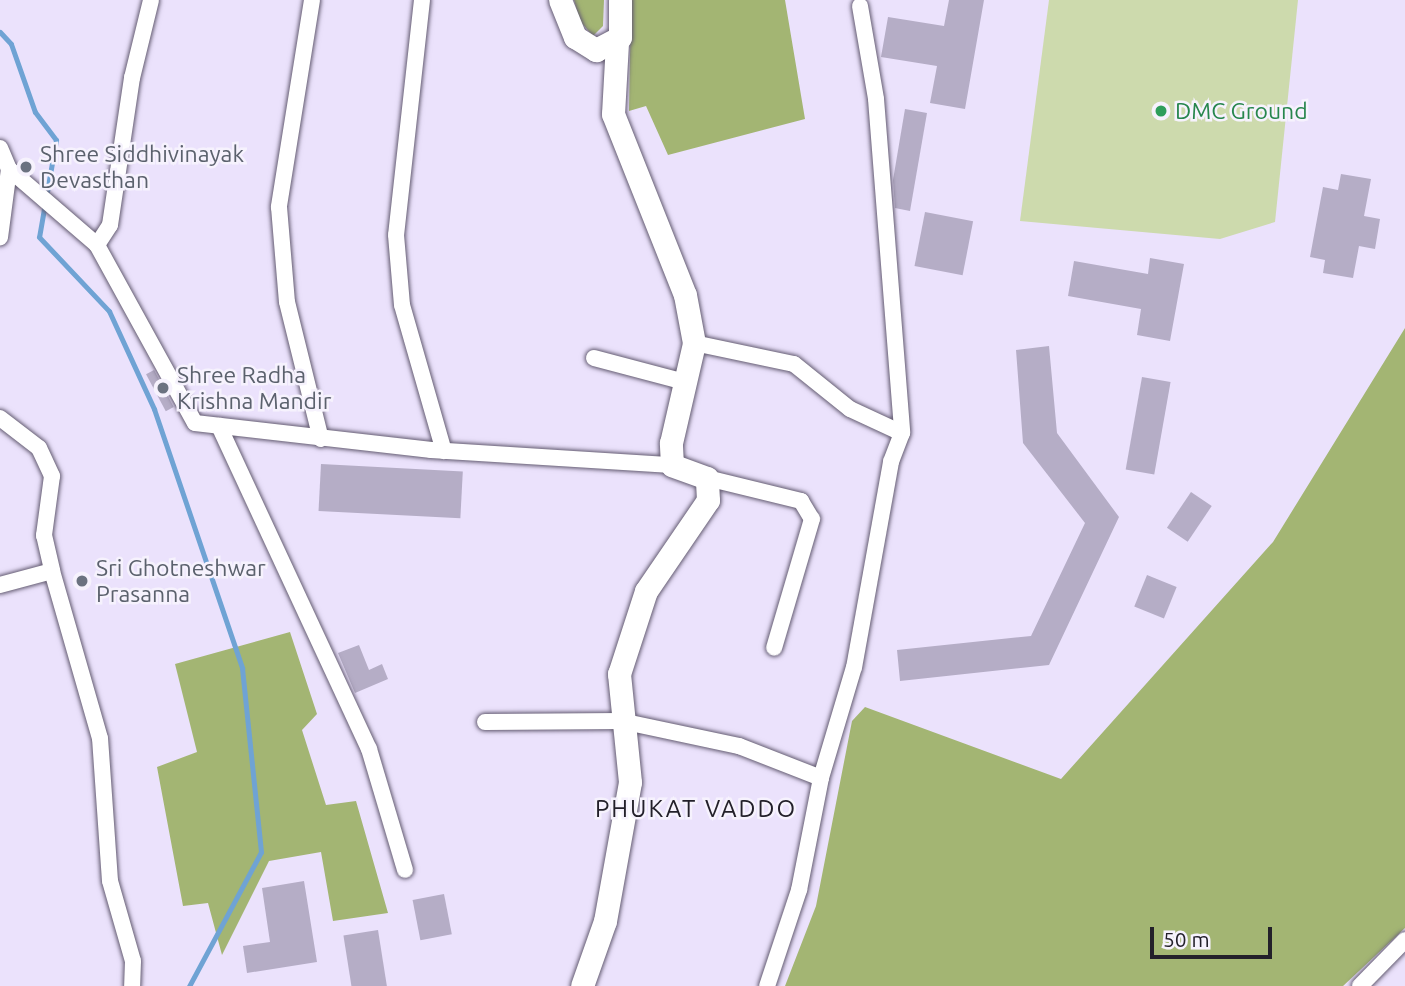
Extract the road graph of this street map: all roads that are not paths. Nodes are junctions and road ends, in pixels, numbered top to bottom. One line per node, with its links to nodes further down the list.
1 (151, 0): 11 (street)
2 (312, 0): 18 (street)
3 (422, 0): 19 (street)
4 (560, 0): 7 (street)
5 (620, 0): 7 (street)
6 (860, 6): 17 (street)
7 (617, 43): 12 (street)
8 (0, 148): 9 (street)
9 (9, 169): 10 (street); 11 (street)
10 (0, 237)
11 (97, 245): 16 (street)
12 (694, 343): 14 (street); 17 (street)
13 (594, 358): 14 (street)
14 (685, 382): 20 (street)
15 (0, 418): 22 (street)
16 (219, 426): 18 (street); 28 (street)
17 (902, 433): 27 (street)
18 (321, 439): 19 (street)
19 (444, 451): 20 (street)
20 (672, 465): 21 (street)
21 (708, 478): 24 (street); 26 (street)
22 (52, 571): 23 (street); 30 (street)
23 (0, 585)
24 (774, 648)
25 (485, 722): 26 (street)
26 (621, 722): 27 (street); 31 (street)
27 (821, 778): 32 (street)
28 (405, 870)
29 (1405, 940): 33 (street)
30 (132, 986)
31 (582, 986)
32 (767, 986)
33 (1360, 986)

